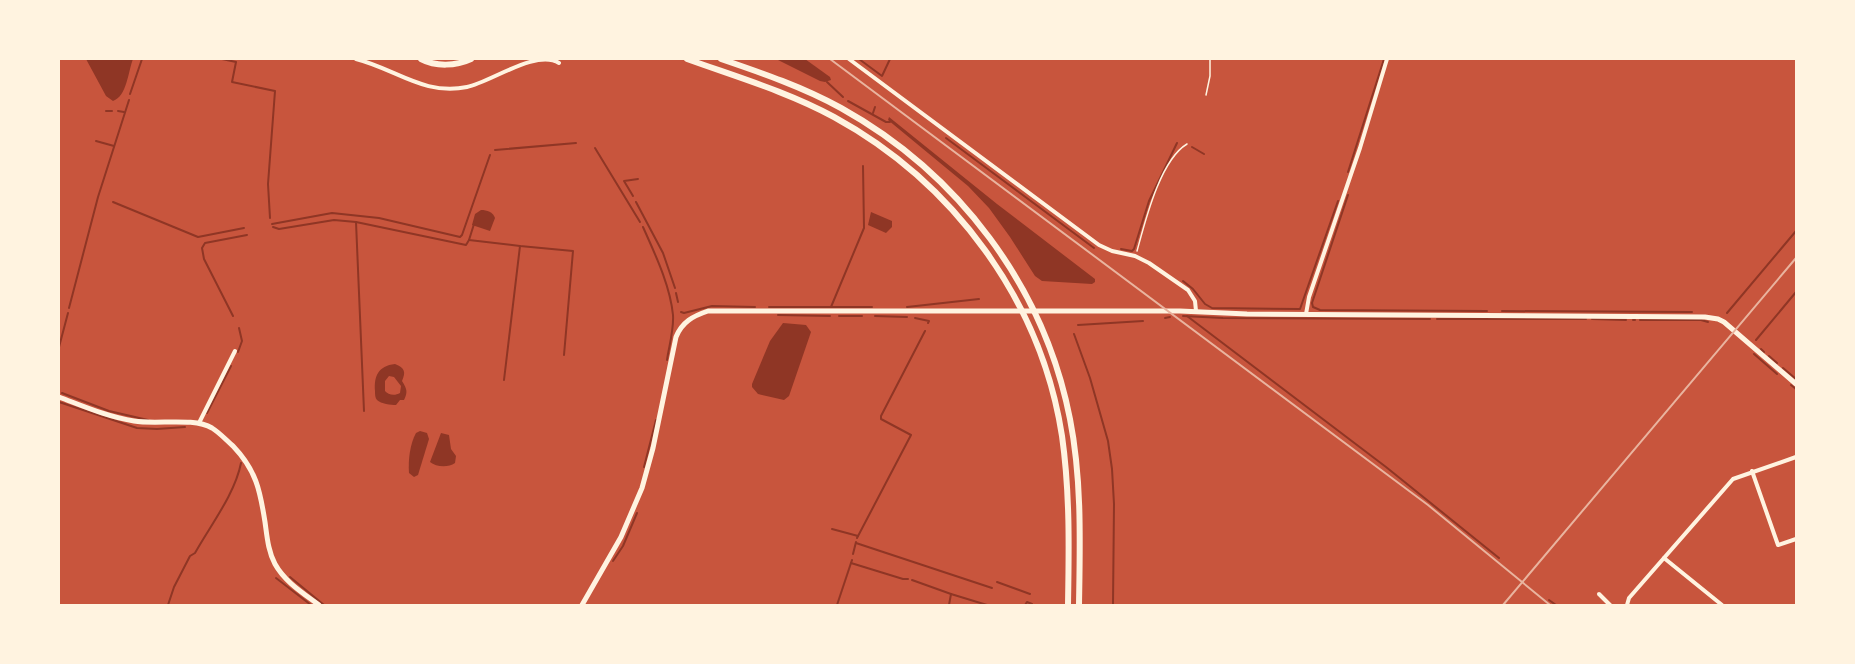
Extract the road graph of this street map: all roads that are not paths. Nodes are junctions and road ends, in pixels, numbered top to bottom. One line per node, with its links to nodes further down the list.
1 (356, 59): 8 (street)
2 (421, 59): 3 (highway)
3 (471, 59)
4 (687, 59): 22 (highway)
5 (721, 59): 23 (highway)
6 (849, 59): 9 (street)
7 (1387, 59): 10 (street)
8 (559, 63)
9 (1196, 311): 10 (street); 21 (street)
10 (1306, 314): 12 (street)
11 (235, 351): 14 (street)
12 (1796, 384)
13 (59, 397): 14 (street)
14 (199, 423): 20 (street)
15 (1796, 457): 16 (street)
16 (1752, 471): 17 (street); 18 (street)
17 (1796, 539)
18 (1664, 558): 25 (street); 26 (street)
19 (1599, 594): 24 (street)
20 (318, 605)
21 (582, 605)
22 (1068, 605)
23 (1079, 605)
24 (1610, 605)
25 (1627, 605)
26 (1722, 605)

